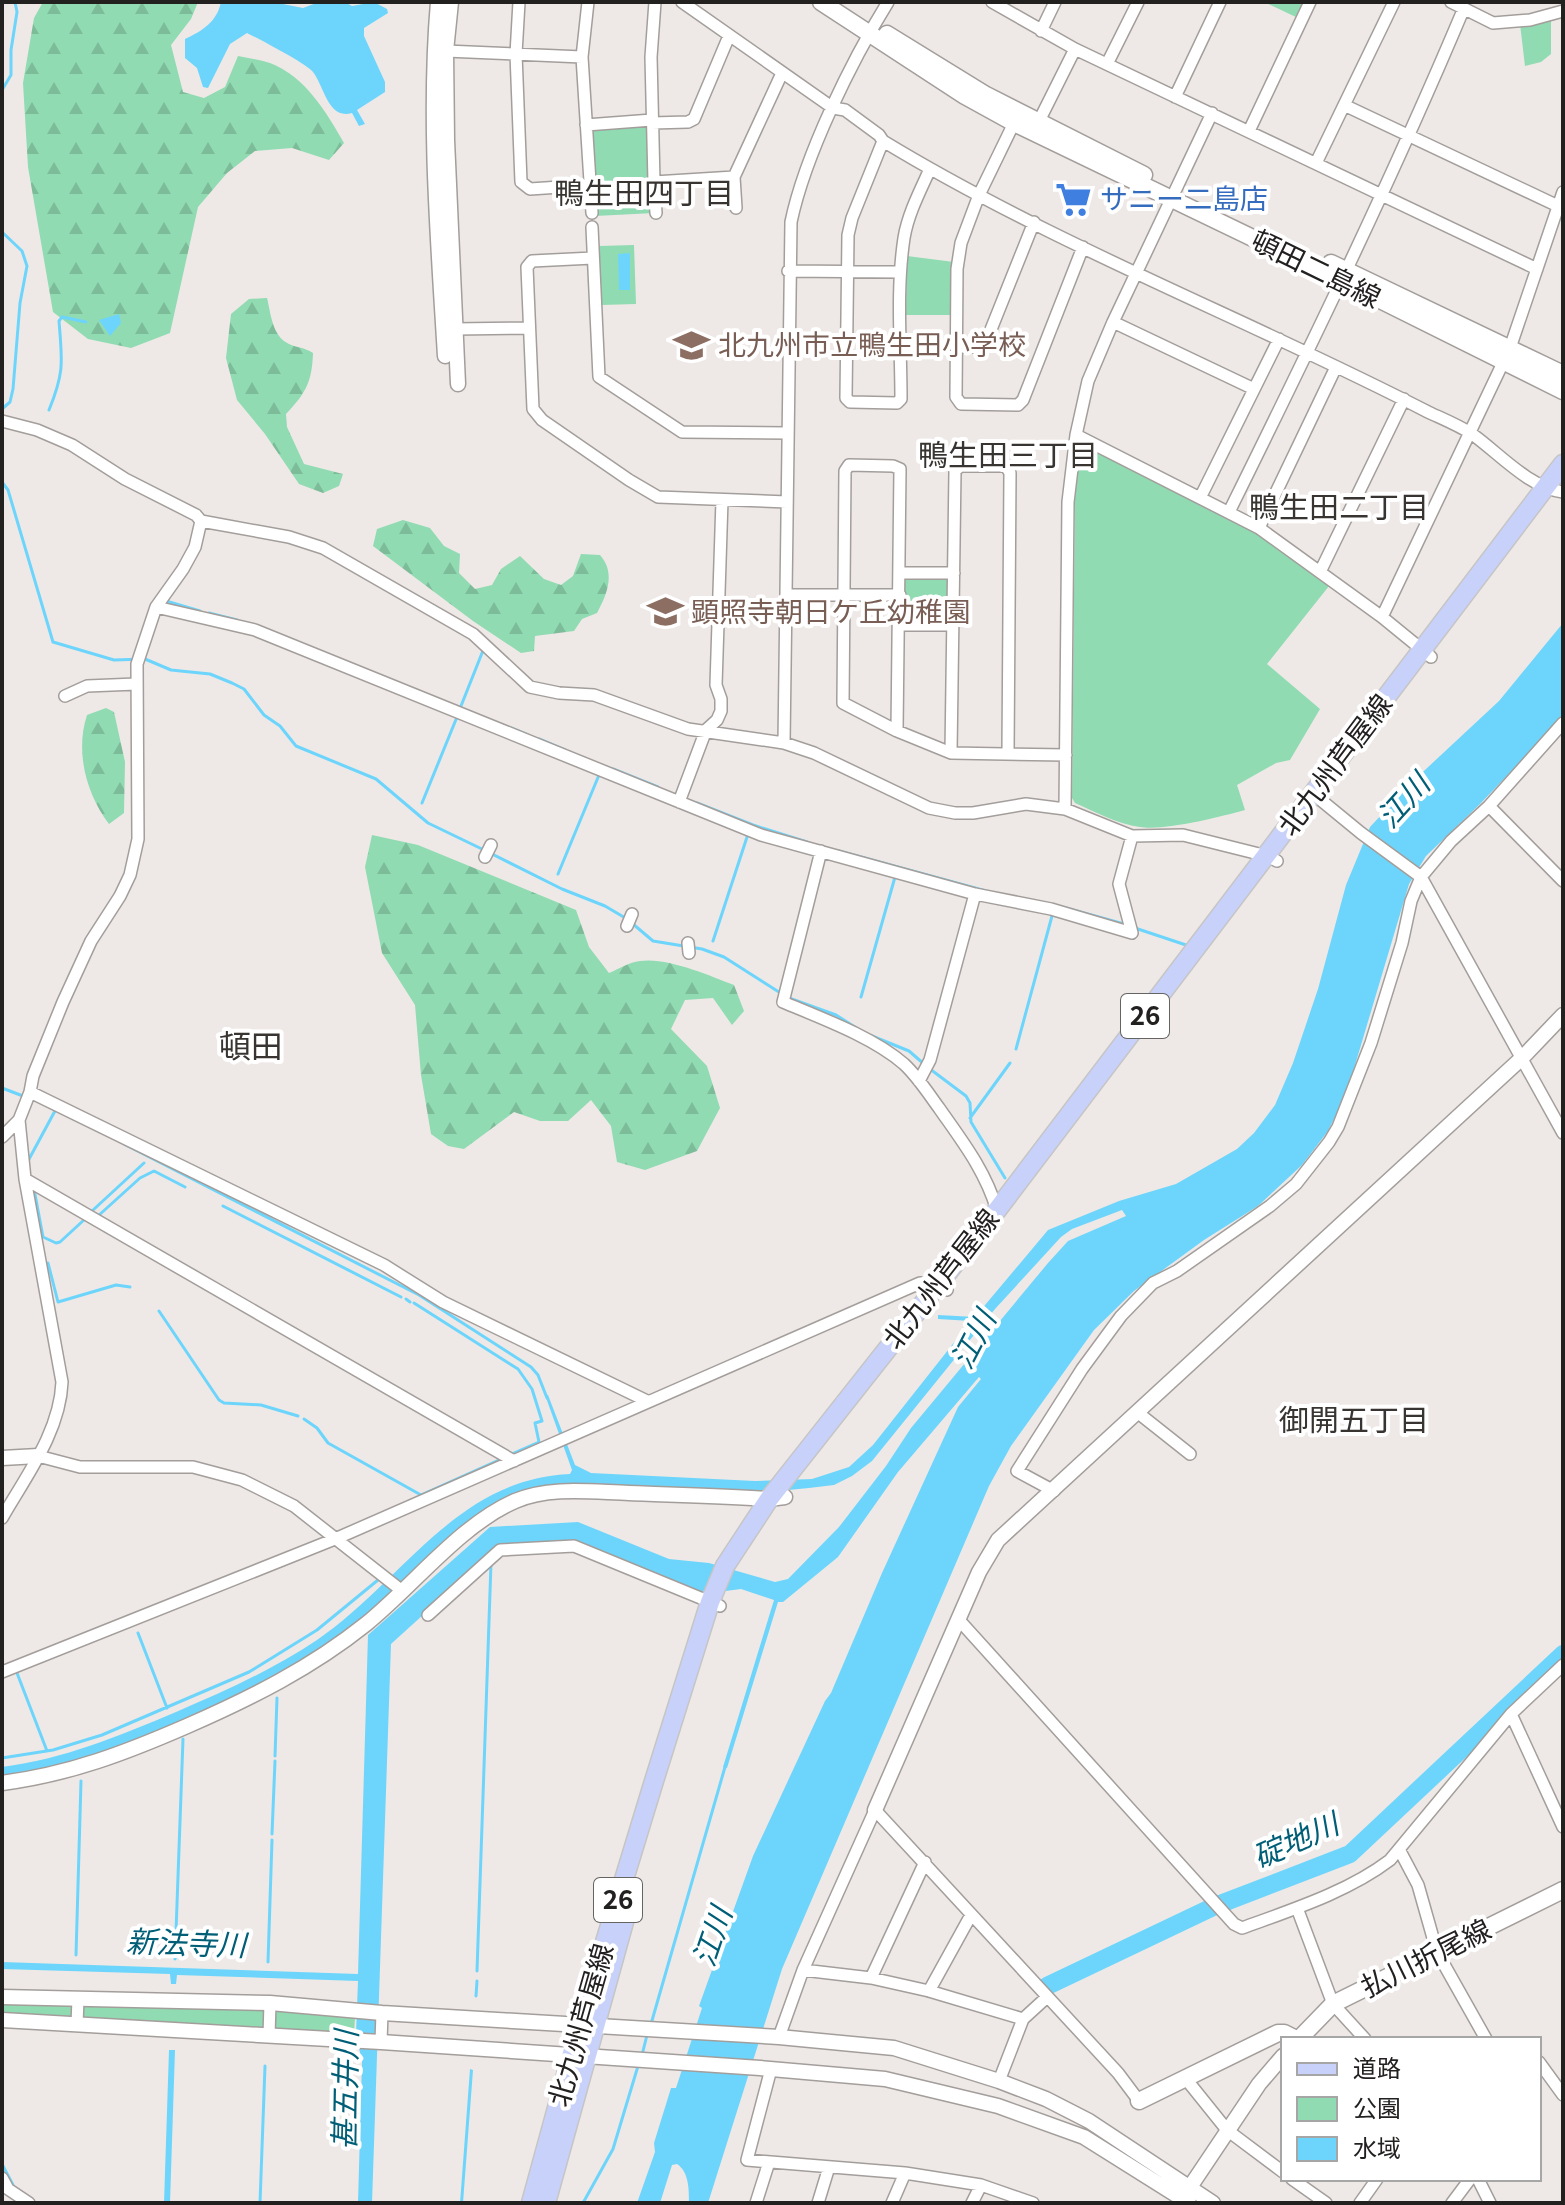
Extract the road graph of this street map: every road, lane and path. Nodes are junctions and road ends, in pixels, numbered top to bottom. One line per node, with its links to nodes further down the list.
1 (438, 2): 69 (street)
2 (451, 2): 23 (street)
3 (519, 2): 24 (street)
4 (588, 2): 25 (street)
5 (655, 2): 33 (street)
6 (682, 2): 21 (street)
7 (821, 2): 19 (main road, 頓田二島線)
8 (840, 2): 19 (main road, 頓田二島線)
9 (888, 2): 19 (street)
10 (992, 2): 20 (street)
11 (1055, 2): 20 (street)
12 (1138, 2): 26 (street)
13 (1220, 2): 28 (street)
14 (1310, 2): 36 (street)
15 (1394, 2): 29 (street)
16 (1451, 2): 17 (street)
17 (1464, 8): 18 (street); 37 (street)
18 (1563, 11)
19 (871, 31): 30 (street); 32 (main road, 頓田二島線); 34 (main road, 頓田二島線)
20 (1041, 31): 22 (street)
21 (729, 36): 27 (street); 33 (street)
22 (1075, 49): 26 (street); 32 (street)
23 (446, 51): 24 (street); 64 (street)
24 (516, 54): 25 (street); 43 (street)
25 (582, 57): 35 (street)
26 (1107, 64): 28 (street)
27 (782, 73): 30 (street); 41 (street)
28 (1175, 97): 31 (street)
29 (1344, 105): 37 (street); 39 (street)
30 (833, 108): 38 (street); 57 (street)
31 (1212, 113): 36 (street); 45 (street)
32 (1039, 121): 45 (main road, 頓田二島線)
33 (652, 122): 35 (street); 42 (street)
34 (1014, 123): 45 (main road, 頓田二島線); 46 (street)
35 (586, 125): 43 (street)
36 (1249, 131): 39 (street)
37 (1410, 136): 47 (street); 48 (street)
38 (883, 141): 40 (street); 59 (street)
39 (1316, 163): 47 (street)
40 (930, 169): 46 (street); 60 (street)
41 (734, 177): 42 (street); 49 (street)
42 (654, 182): 51 (street)
43 (590, 185): 50 (street)
44 (1563, 192): 48 (street)
45 (1171, 194): 58 (street); 61 (main road, 頓田二島線)
46 (979, 195): 52 (street); 66 (street)
47 (1383, 195): 56 (street); 61 (street)
48 (1558, 206): 56 (street)
49 (736, 208)
50 (592, 213)
51 (656, 213)
52 (1034, 222): 54 (street); 66 (street)
53 (592, 227): 55 (street)
54 (1083, 247): 58 (street); 66 (street)
55 (593, 258): 63 (street); 78 (street)
56 (1537, 269): 68 (street)
57 (788, 271): 59 (street); 78 (street)
58 (1136, 271): 62 (street); 65 (street)
59 (845, 272): 60 (street); 60 (street)
60 (900, 272)
61 (1345, 276): 67 (street); 68 (main road, 頓田二島線)
62 (1113, 322): 73 (street); 79 (street)
63 (529, 328): 64 (street); 83 (street)
64 (455, 329): 72 (street)
65 (1279, 339): 67 (street); 73 (street)
66 (957, 347)
67 (1308, 353): 70 (street); 85 (street)
68 (1507, 354): 71 (main road, 頓田二島線); 74 (main road, 頓田二島線); 77 (street)
69 (445, 356)
70 (1336, 367): 75 (street); 87 (street)
71 (1563, 374)
72 (458, 384)
73 (1254, 389): 82 (street)
74 (1563, 391)
75 (1404, 399): 77 (street); 88 (street)
76 (2, 421): 86 (street)
77 (1469, 432): 81 (street); 95 (street)
78 (787, 433): 84 (street)
79 (1076, 435): 82 (street); 107 (street)
80 (1563, 464): 81 (main road, 北九州芦屋線 / 26)
81 (1557, 489): 98 (main road, 北九州芦屋線 / 26)
82 (1200, 498): 85 (street)
83 (722, 500): 84 (street); 102 (street)
84 (787, 502): 91 (street)
85 (1229, 512): 87 (street)
86 (201, 521): 94 (street); 102 (street)
87 (1259, 528): 88 (street)
88 (1320, 572): 95 (street)
89 (900, 573): 90 (street); 92 (street); 93 (street)
90 (954, 573): 97 (street); 106 (street)
91 (787, 595): 92 (street); 104 (street)
92 (842, 595): 93 (street); 103 (street)
93 (900, 595): 96 (street)
94 (156, 607): 99 (street); 109 (street)
95 (1382, 617): 98 (street)
96 (899, 625): 97 (street); 103 (street)
97 (953, 625): 105 (street)
98 (1426, 653): 108 (main road, 北九州芦屋線 / 26); 116 (main road, 北九州芦屋線 / 26)
99 (136, 684): 100 (street); 125 (street)
100 (65, 696)
101 (1563, 723): 110 (street)
102 (706, 730): 104 (street); 109 (street)
103 (897, 731): 105 (street)
104 (784, 743): 111 (street)
105 (951, 753): 106 (street)
106 (1008, 753): 107 (street)
107 (1066, 755): 111 (street)
108 (1322, 801): 116 (main road, 北九州芦屋線 / 26); 117 (street)
109 (679, 802): 114 (street)
110 (1489, 806): 117 (street); 118 (street)
111 (1065, 809): 112 (street)
112 (1132, 836): 116 (street); 119 (street)
113 (491, 845): 115 (street)
114 (821, 851): 119 (street); 124 (street)
115 (485, 857)
116 (1272, 859): 130 (main road, 北九州芦屋線 / 26); 131 (main road, 北九州芦屋線 / 26)
117 (1421, 877): 123 (street); 138 (street)
118 (1563, 881)
119 (975, 894): 124 (street)
120 (632, 914): 121 (street)
121 (627, 926)
122 (1563, 1015): 123 (street)
123 (1522, 1058): 127 (street); 133 (street)
124 (919, 1081): 130 (street)
125 (30, 1092): 126 (street); 132 (street)
126 (19, 1120): 128 (street); 129 (street)
127 (1563, 1133)
128 (2, 1137)
129 (25, 1179): 135 (street); 137 (street)
130 (997, 1210): 131 (main road, 北九州芦屋線 / 26)
131 (942, 1287): 132 (street); 139 (main road, 北九州芦屋線 / 26)
132 (647, 1401): 137 (street)
133 (1137, 1412): 134 (street); 138 (street)
134 (1190, 1454)
135 (38, 1456): 136 (street); 140 (street); 141 (street)
136 (2, 1458)
137 (514, 1461): 141 (street)
138 (1054, 1491): 145 (street)
139 (777, 1498): 142 (street); 143 (main road, 北九州芦屋線 / 26)
140 (2, 1518)
141 (335, 1539): 142 (street); 147 (street)
142 (401, 1590): 149 (street)
143 (716, 1602): 144 (street); 170 (main road, 北九州芦屋線 / 26)
144 (428, 1615)
145 (959, 1620): 150 (street); 155 (street)
146 (1563, 1665): 148 (street)
147 (2, 1672)
148 (1511, 1714): 151 (street); 152 (street)
149 (2, 1783)
150 (875, 1810): 153 (street); 158 (street)
151 (1563, 1827)
152 (1400, 1851): 155 (street); 157 (street)
153 (925, 1862): 156 (street); 159 (street)
154 (1563, 1890): 157 (main road, 払川折尾線)
155 (1297, 1908): 165 (street)
156 (971, 1915): 160 (street); 162 (street)
157 (1437, 1952): 165 (main road, 払川折尾線); 176 (street)
158 (803, 1970): 159 (street); 172 (street)
159 (871, 1978): 160 (street)
160 (929, 1991): 167 (street)
161 (2, 1997): 163 (street)
162 (1046, 1998): 167 (street); 185 (street)
163 (78, 1999): 164 (street); 169 (street)
164 (270, 2003): 166 (street); 171 (street)
165 (1333, 2004): 174 (main road, 払川折尾線); 175 (street)
166 (382, 2013): 170 (street); 177 (street)
167 (1023, 2019): 183 (street)
168 (2, 2020): 169 (street)
169 (77, 2024): 171 (street)
170 (587, 2025): 172 (street); 178 (main road, 北九州芦屋線 / 26)
171 (269, 2036): 177 (street)
172 (775, 2036): 183 (street)
173 (1293, 2037): 182 (main road, 払川折尾線)
174 (1299, 2037)
175 (1363, 2037)
176 (1485, 2037)
177 (381, 2042): 178 (street)
178 (578, 2056): 181 (street); 199 (main road, 北九州芦屋線 / 26); 200 (main road, 北九州芦屋線 / 26)
179 (1281, 2058): 186 (street)
180 (1541, 2065): 184 (street)
181 (765, 2068): 187 (street); 197 (street)
182 (1186, 2079): 185 (main road, 払川折尾線); 186 (street)
183 (999, 2081): 197 (street)
184 (1563, 2095)
185 (1139, 2101)
186 (1227, 2130): 189 (street); 197 (street)
187 (769, 2162): 188 (street); 201 (street)
188 (829, 2167): 190 (street); 202 (street)
189 (1281, 2170)
190 (905, 2173): 196 (street); 203 (street)
191 (2, 2178): 198 (street)
192 (1295, 2181): 207 (street)
193 (1376, 2181): 208 (street)
194 (1468, 2181): 209 (street)
195 (1479, 2181): 210 (street)
196 (981, 2185): 204 (street); 205 (street)
197 (1185, 2198): 206 (street)
198 (29, 2203)
199 (531, 2203)
200 (546, 2203)
201 (756, 2203)
202 (818, 2203)
203 (892, 2203)
204 (972, 2203)
205 (1033, 2203)
206 (1213, 2203)
207 (1326, 2203)
208 (1360, 2203)
209 (1452, 2203)
210 (1490, 2203)

